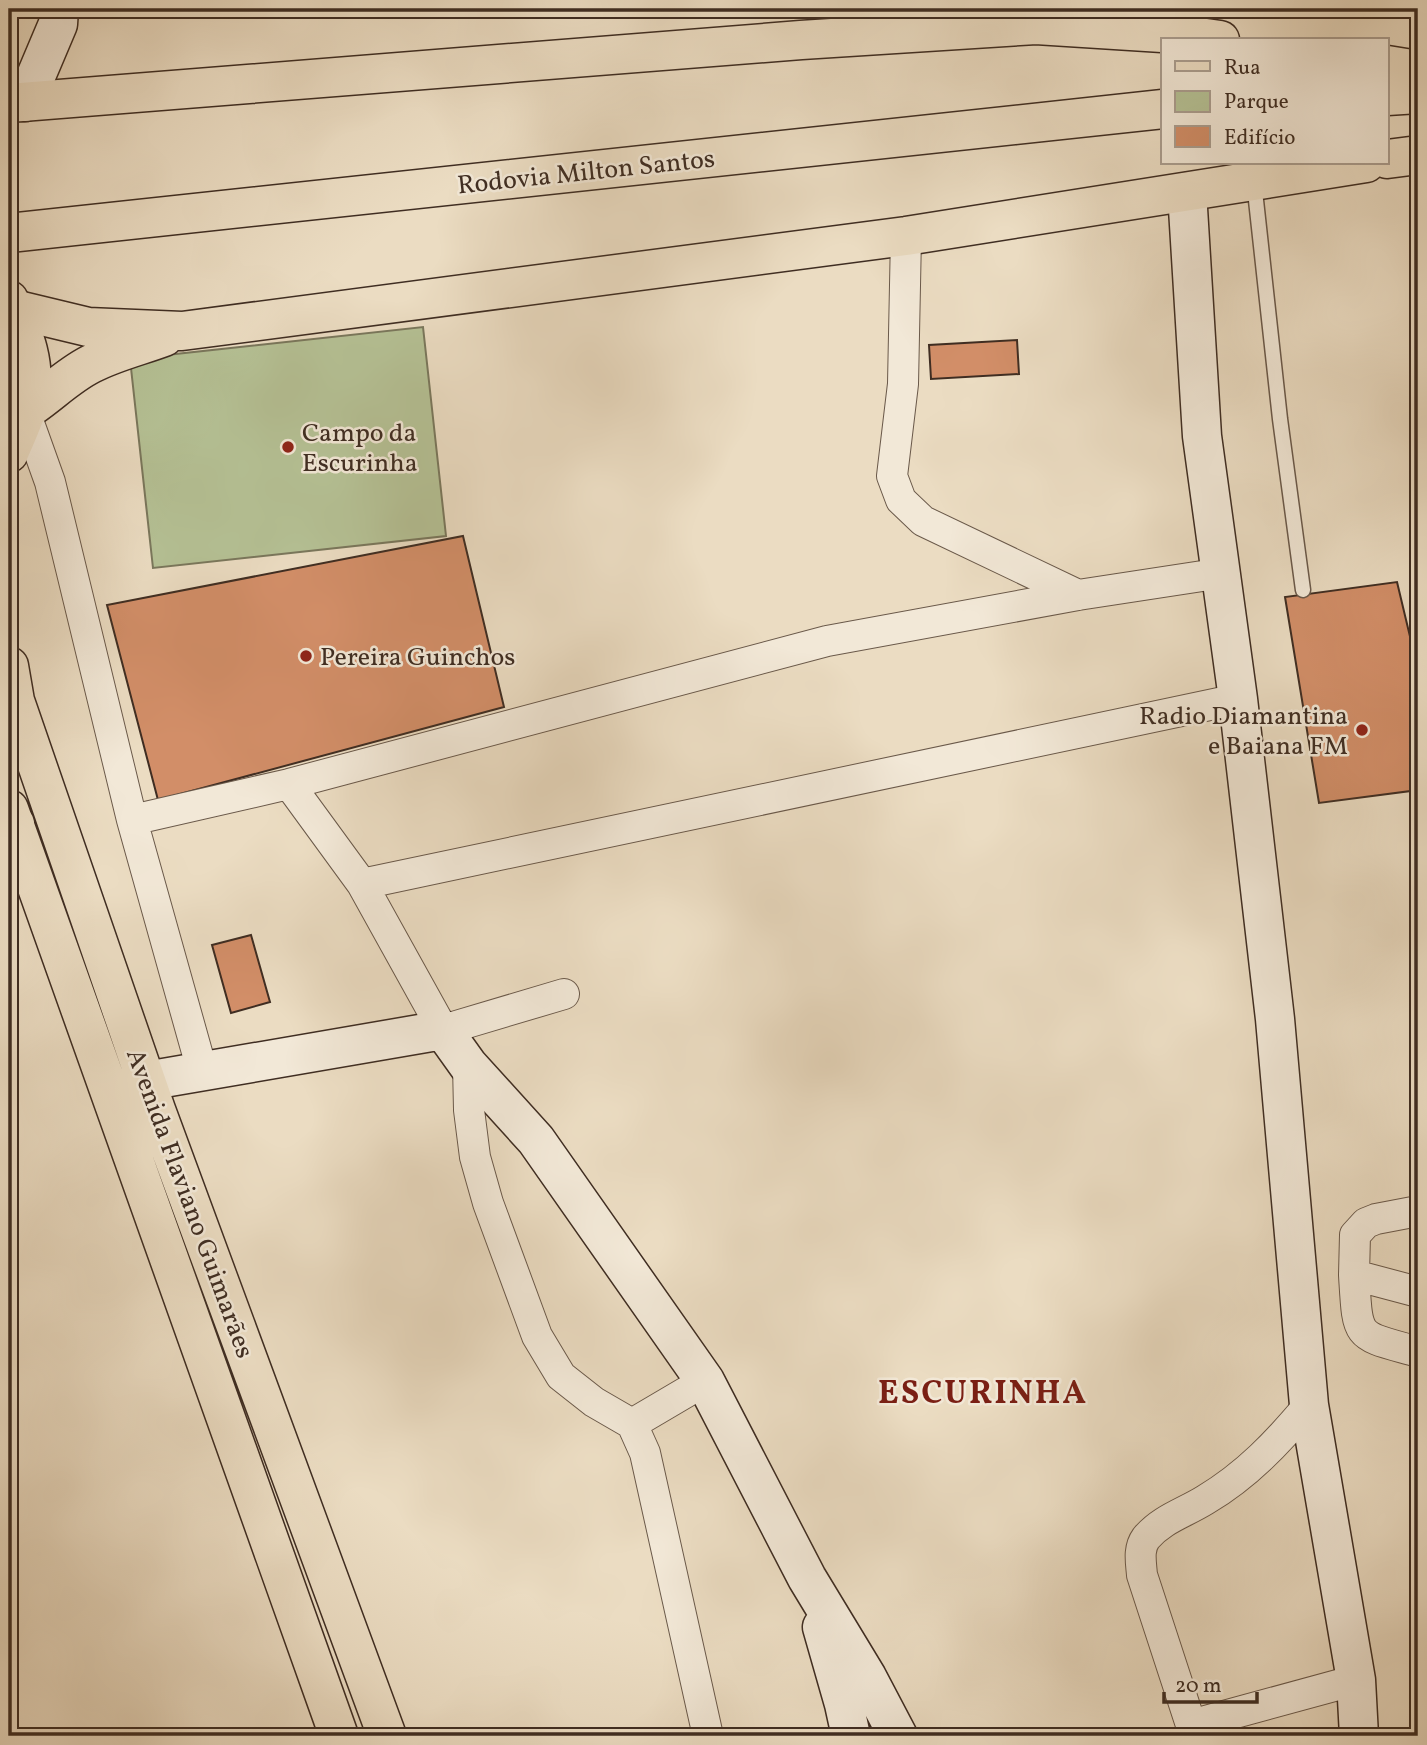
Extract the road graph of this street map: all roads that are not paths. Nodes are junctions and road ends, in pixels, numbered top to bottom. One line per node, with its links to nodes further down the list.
1 (59, 9): 7 (street)
2 (1206, 38): 7 (main road)
3 (1388, 65): 4 (main road)
4 (1418, 70)
5 (1418, 94): 6 (main road)
6 (1388, 96)
7 (17, 102)
8 (1161, 109): 14 (main road, Rodovia Milton Santos)
9 (1418, 155): 10 (main road)
10 (1388, 159)
11 (1360, 164): 12 (main road)
12 (1254, 181): 13 (main road); 21 (lane)
13 (1187, 192): 15 (main road); 20 (street)
14 (23, 232)
15 (906, 236): 17 (main road); 22 (street)
16 (10, 306): 17 (main road); 18 (main road)
17 (183, 331): 18 (main road)
18 (17, 415): 19 (main road); 27 (street)
19 (9, 453)
20 (1222, 573): 22 (street); 24 (street)
21 (1303, 590)
22 (1078, 595): 25 (street)
23 (9, 666): 33 (main road, Avenida Flaviano Guimarães)
24 (1237, 699): 28 (street); 39 (street)
25 (289, 784): 27 (street); 28 (street)
26 (11, 816): 44 (main road, Avenida Flaviano Guimarães)
27 (132, 820): 32 (street)
28 (362, 884): 30 (street)
29 (565, 994): 30 (street)
30 (443, 1030): 31 (street); 32 (street)
31 (468, 1065): 38 (street); 40 (street)
32 (202, 1070): 33 (street)
33 (146, 1081): 45 (main road, Avenida Flaviano Guimarães)
34 (1418, 1211): 35 (street)
35 (1353, 1275): 36 (street); 37 (street)
36 (1418, 1292)
37 (1418, 1352)
38 (705, 1381): 40 (street); 41 (street)
39 (1308, 1405): 42 (street); 43 (street)
40 (632, 1424): 46 (street)
41 (807, 1578): 47 (street); 48 (street)
42 (1356, 1680): 43 (street); 49 (street)
43 (1192, 1731)
44 (339, 1736)
45 (387, 1736)
46 (708, 1736)
47 (851, 1736)
48 (898, 1736)
49 (1359, 1736)

